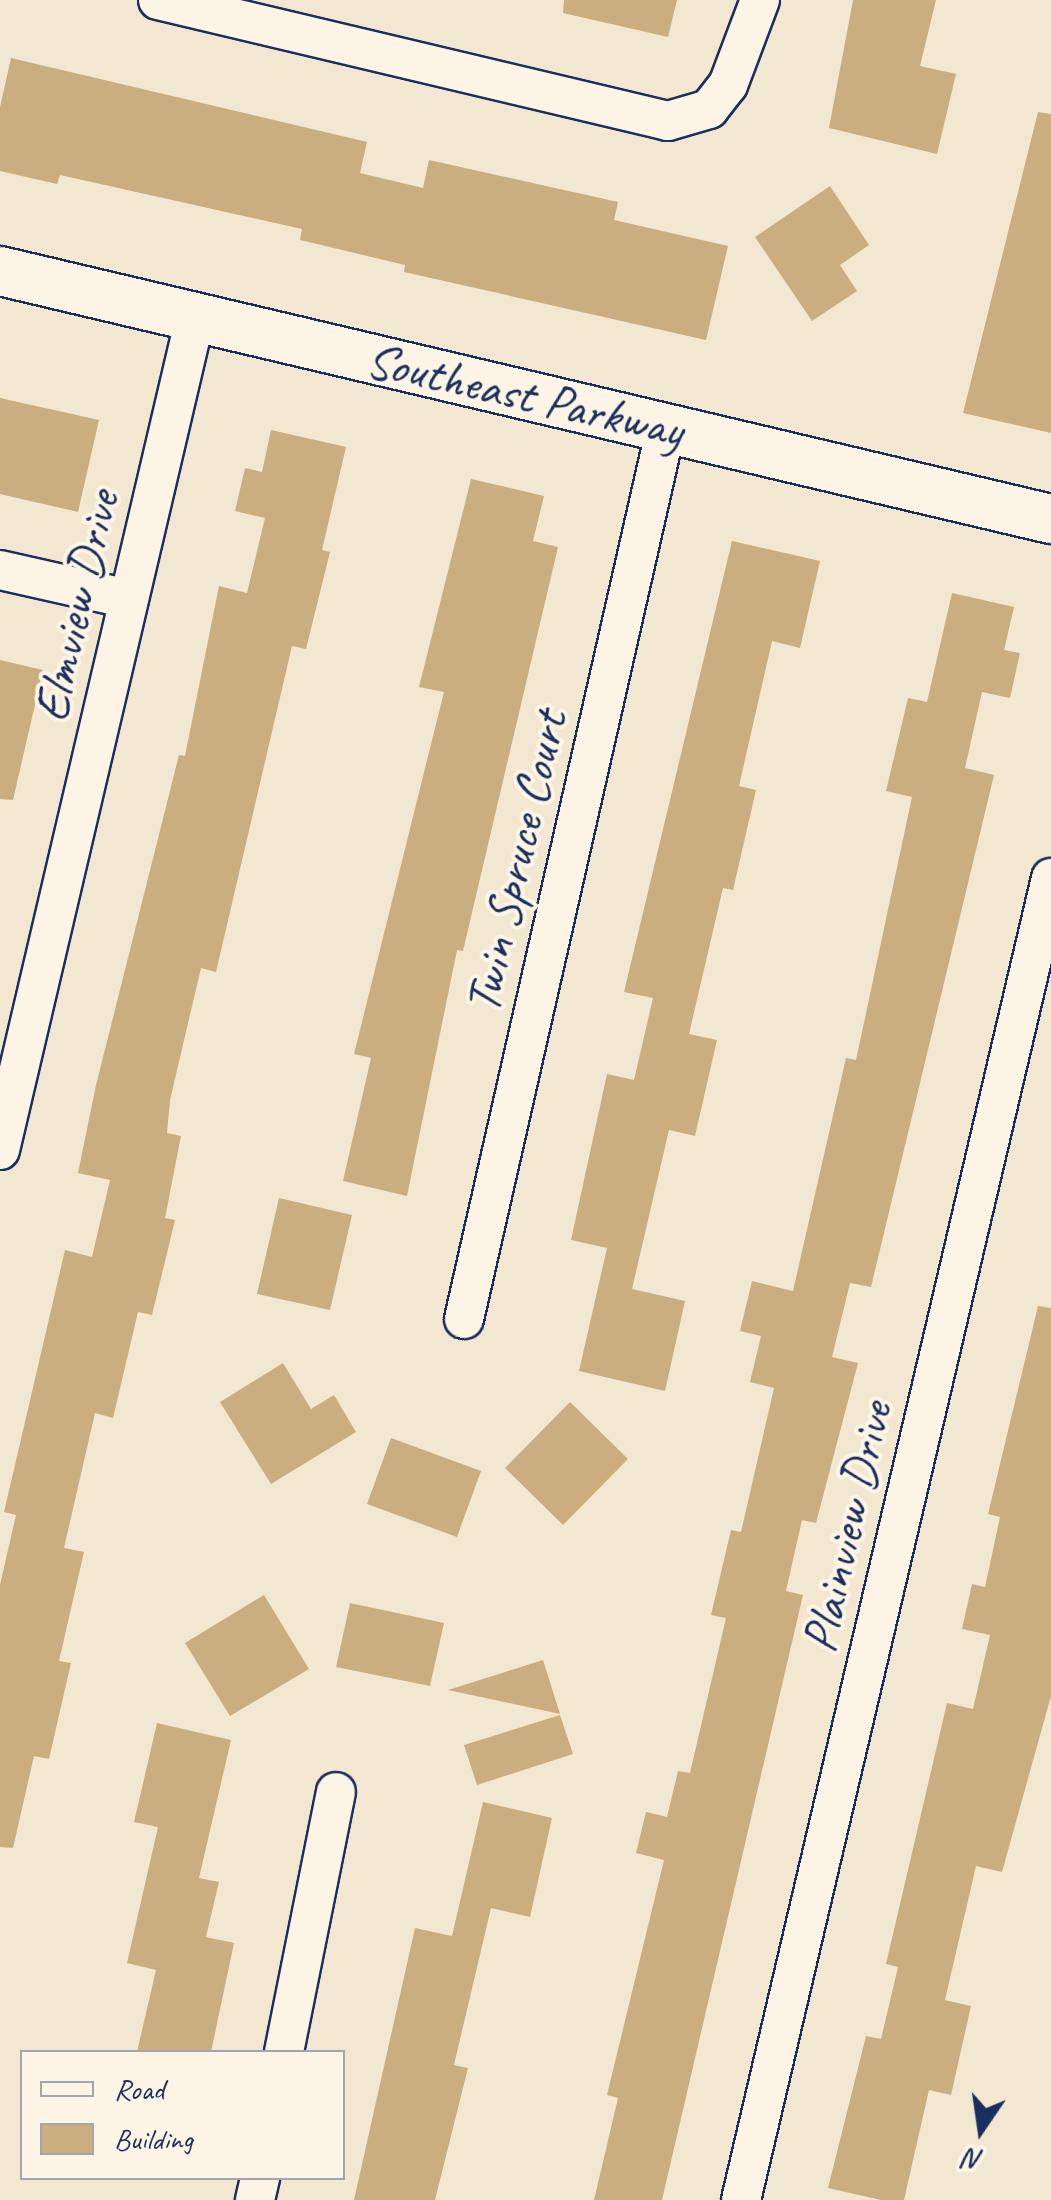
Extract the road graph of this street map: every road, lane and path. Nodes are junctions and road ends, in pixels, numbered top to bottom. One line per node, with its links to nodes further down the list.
1 (158, 0): 3 (street)
2 (760, 0): 3 (street)
3 (286, 16)
4 (0, 271): 5 (street, Southeast Parkway)
5 (195, 318): 6 (street, Southeast Parkway); 9 (street, Elmview Drive)
6 (666, 428): 7 (street, Southeast Parkway); 13 (street, Twin Spruce Court)
7 (1051, 518)
8 (0, 570): 9 (street)
9 (129, 600): 11 (street, Elmview Drive)
10 (1051, 878): 16 (street, Plainview Drive)
11 (10, 1060): 12 (street, Elmview Drive)
12 (0, 1150)
13 (464, 1319)
14 (336, 1792): 15 (street)
15 (284, 2050)
16 (741, 2200)

